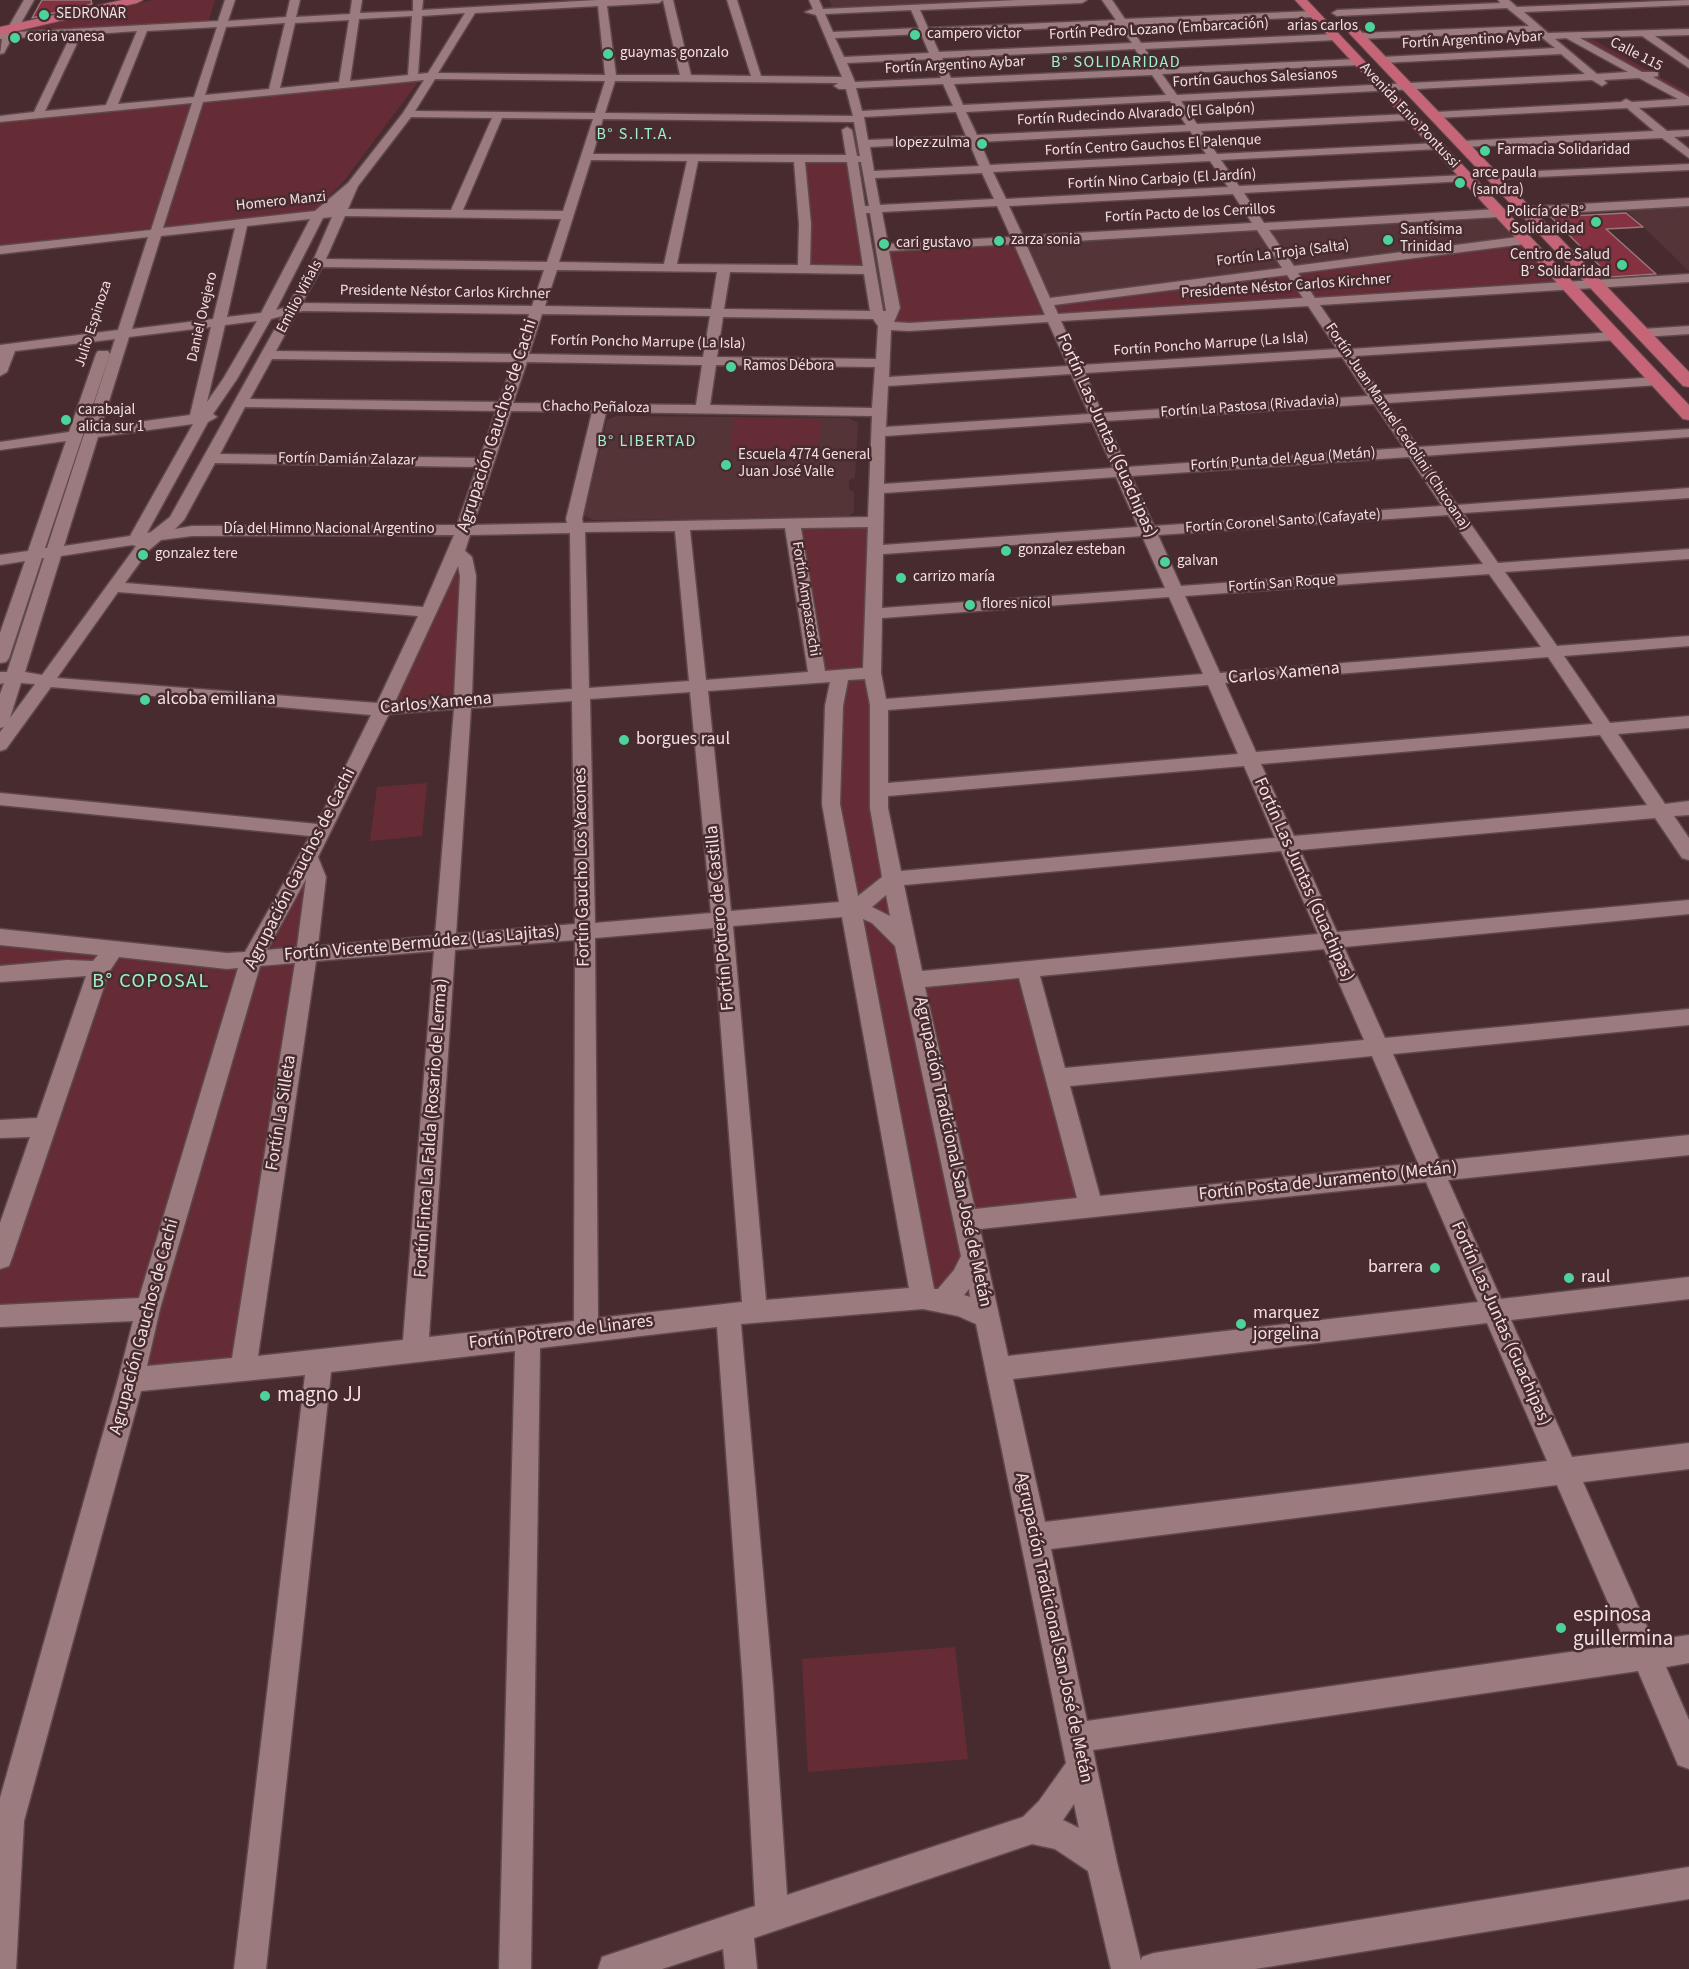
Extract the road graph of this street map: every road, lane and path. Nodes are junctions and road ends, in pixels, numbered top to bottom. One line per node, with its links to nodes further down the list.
1 (29, 0): 34 (street)
2 (137, 0): 34 (main road)
3 (220, 0): 30 (street, Julio Espinoza)
4 (230, 0): 30 (street, Julio Espinoza)
5 (295, 0): 28 (street)
6 (357, 0): 27 (street)
7 (418, 0): 25 (street)
8 (466, 0): 24 (street)
9 (658, 0): 16 (street)
10 (668, 0): 58 (street)
11 (732, 0): 60 (street)
12 (805, 0): 21 (street, Agrupación Tradicional San José de Metán)
13 (1082, 0): 19 (street)
14 (1107, 0): 29 (street, Fortín Juan Manuel Cedolini (Chicoana))
15 (1301, 0): 26 (main road, Avenida Enio Pontussi)
16 (602, 2): 20 (street); 57 (street, Agrupación Gauchos de Cachi)
17 (1689, 2): 18 (street)
18 (1509, 5): 23 (street); 32 (street)
19 (914, 7): 21 (street); 33 (street, Fortín Las Juntas (Guachipas))
20 (537, 8): 22 (street)
21 (814, 8): 38 (street, Agrupación Tradicional San José de Metán); 62 (street, Agrupación Tradicional San José de Metán)
22 (472, 10): 24 (street); 54 (street)
23 (1333, 10): 40 (main road, Avenida Enio Pontussi)
24 (460, 11): 25 (street)
25 (416, 14): 27 (street); 56 (street)
26 (1314, 14): 29 (street); 43 (main road, Avenida Enio Pontussi)
27 (354, 17): 28 (street); 63 (street)
28 (291, 20): 30 (street); 66 (street)
29 (1122, 22): 33 (street); 44 (street, Fortín Juan Manuel Cedolini (Chicoana))
30 (217, 25): 31 (street); 69 (street, Julio Espinoza)
31 (143, 29): 35 (street); 72 (street)
32 (1536, 29): 40 (street); 41 (street)
33 (925, 31): 38 (street); 47 (street, Fortín Las Juntas (Guachipas))
34 (6, 32): 35 (street); 45 (street)
35 (77, 32): 75 (street)
36 (1689, 32): 37 (street)
37 (1644, 33): 39 (street); 51 (street)
38 (829, 35): 48 (street, Agrupación Tradicional San José de Metán)
39 (1585, 35): 42 (street); 53 (street)
40 (1359, 36): 49 (main road, Avenida Enio Pontussi)
41 (1546, 36): 42 (street); 46 (street)
42 (1569, 36): 55 (street, Calle 115)
43 (1336, 37): 44 (street, Fortín Pedro Lozano (Embarcación)); 50 (main road, Avenida Enio Pontussi)
44 (1138, 46): 47 (street, Fortín Pedro Lozano (Embarcación)); 52 (street, Fortín Juan Manuel Cedolini (Chicoana))
45 (0, 51)
46 (1564, 51): 49 (street, Fortín Argentino Aybar); 59 (street)
47 (937, 56): 48 (street, Fortín Pedro Lozano (Embarcación)); 61 (street, Fortín Las Juntas (Guachipas))
48 (840, 60): 62 (street, Agrupación Tradicional San José de Metán)
49 (1382, 60): 64 (main road, Avenida Enio Pontussi)
50 (1359, 62): 52 (street, Fortín Argentino Aybar); 65 (main road, Avenida Enio Pontussi)
51 (1689, 65)
52 (1155, 71): 61 (street, Fortín Argentino Aybar); 68 (street, Fortín Juan Manuel Cedolini (Chicoana))
53 (1654, 74): 55 (street, Fortín Gauchos Salesianos); 67 (street)
54 (432, 76): 56 (street, Fortín Argentino Aybar); 57 (street, Fortín Argentino Aybar); 74 (street)
55 (1639, 76): 59 (street, Fortín Gauchos Salesianos); 70 (street, Calle 115)
56 (413, 77): 63 (street, Fortín Argentino Aybar)
57 (611, 78): 58 (street, Fortín Argentino Aybar); 79 (street, Agrupación Gauchos de Cachi)
58 (686, 78): 60 (street, Fortín Argentino Aybar)
59 (1596, 78): 64 (street, Fortín Gauchos Salesianos); 71 (street)
60 (757, 79): 62 (street, Fortín Argentino Aybar)
61 (948, 81): 62 (street, Fortín Argentino Aybar); 73 (street, Fortín Las Juntas (Guachipas))
62 (844, 83): 80 (street, Agrupación Tradicional San José de Metán); 82 (street, Agrupación Tradicional San José de Metán)
63 (344, 84): 66 (street, Fortín Argentino Aybar)
64 (1409, 87): 65 (street, Fortín Gauchos Salesianos); 76 (main road, Avenida Enio Pontussi)
65 (1383, 88): 68 (street, Fortín Gauchos Salesianos); 81 (main road, Avenida Enio Pontussi)
66 (274, 91): 69 (street, Fortín Argentino Aybar)
67 (1689, 93)
68 (1173, 98): 73 (street, Fortín Gauchos Salesianos); 83 (street, Fortín Juan Manuel Cedolini (Chicoana))
69 (193, 99): 72 (street, Fortín Argentino Aybar); 104 (street, Julio Espinoza); 117 (street, Julio Espinoza)
70 (1689, 102): 71 (street)
71 (1629, 105): 76 (street); 85 (street)
72 (111, 107): 75 (street, Fortín Argentino Aybar)
73 (962, 108): 80 (street, Fortín Gauchos Salesianos); 86 (street, Fortín Las Juntas (Guachipas))
74 (408, 114): 78 (street, Fortín Gauchos Salesianos); 102 (street)
75 (38, 115): 77 (street, Fortín Argentino Aybar)
76 (1436, 115): 88 (main road, Avenida Enio Pontussi)
77 (2, 116)
78 (498, 116): 79 (street, Fortín Gauchos Salesianos); 111 (street)
79 (598, 116): 82 (street, Fortín Gauchos Salesianos); 91 (street, Agrupación Gauchos de Cachi)
80 (858, 116): 82 (street, Fortín Gauchos Salesianos); 87 (street, Agrupación Tradicional San José de Metán)
81 (1410, 117): 83 (street, Fortín Rudecindo Alvarado (El Galpón)); 89 (main road, Avenida Enio Pontussi)
82 (845, 119): 95 (street, Agrupación Tradicional San José de Metán)
83 (1194, 128): 86 (street, Fortín Rudecindo Alvarado (El Galpón)); 93 (street, Fortín Juan Manuel Cedolini (Chicoana))
84 (1689, 133): 85 (street)
85 (1664, 134): 88 (street); 90 (street)
86 (975, 138): 87 (street, Fortín Rudecindo Alvarado (El Galpón)); 98 (street, Fortín Las Juntas (Guachipas))
87 (864, 144): 96 (street, Agrupación Tradicional San José de Metán)
88 (1463, 144): 100 (main road, Avenida Enio Pontussi)
89 (1438, 147): 93 (street, Fortín Centro Gauchos El Palenque); 101 (main road, Avenida Enio Pontussi)
90 (1689, 155)
91 (587, 157): 92 (street); 113 (street, Agrupación Gauchos de Cachi)
92 (693, 158): 94 (street); 125 (street)
93 (1214, 158): 98 (street, Fortín Centro Gauchos El Palenque); 103 (street, Fortín Juan Manuel Cedolini (Chicoana))
94 (799, 159): 95 (street); 127 (street)
95 (852, 159): 96 (street); 107 (street, Agrupación Tradicional San José de Metán)
96 (866, 159): 99 (street, Agrupación Tradicional San José de Metán)
97 (1689, 167): 100 (street)
98 (988, 169): 99 (street, Fortín Centro Gauchos El Palenque); 106 (street, Fortín Las Juntas (Guachipas))
99 (869, 176): 108 (street, Agrupación Tradicional San José de Metán)
100 (1493, 176): 109 (main road, Avenida Enio Pontussi)
101 (1466, 178): 103 (street, Fortín Nino Carbajo (El Jardín)); 112 (main road, Avenida Enio Pontussi)
102 (352, 185): 110 (street, Emilio Viñals); 114 (street, Emilio Viñals)
103 (1237, 191): 106 (street, Fortín Nino Carbajo (El Jardín)); 116 (street, Fortín Juan Manuel Cedolini (Chicoana))
104 (152, 200)
105 (1689, 202): 109 (street)
106 (1002, 203): 108 (street, Fortín Nino Carbajo (El Jardín)); 119 (street, Fortín Las Juntas (Guachipas))
107 (860, 210): 108 (street, Fortín Nino Carbajo (El Jardín)); 129 (street, Agrupación Tradicional San José de Metán)
108 (875, 210): 121 (street, Agrupación Tradicional San José de Metán)
109 (1526, 211): 132 (main road, Avenida Enio Pontussi)
110 (342, 212): 111 (street, Homero Manzi); 114 (street, Homero Manzi); 118 (street, Emilio Viñals)
111 (456, 213): 113 (street, Homero Manzi)
112 (1499, 213): 116 (street, Fortín Pacto de los Cerrillos); 120 (main road, Avenida Enio Pontussi)
113 (567, 215): 124 (street, Agrupación Gauchos de Cachi)
114 (316, 219): 115 (street, Homero Manzi); 118 (street); 128 (street, Emilio Viñals)
115 (242, 223): 117 (street, Homero Manzi); 142 (street, Daniel Ovejero)
116 (1262, 227): 119 (street, Fortín Pacto de los Cerrillos); 130 (street, Fortín Juan Manuel Cedolini (Chicoana))
117 (156, 232): 122 (street, Homero Manzi); 145 (street, Julio Espinoza)
118 (333, 232): 123 (street, Emilio Viñals)
119 (1017, 240): 121 (street, Fortín Pacto de los Cerrillos); 134 (street, Fortín Las Juntas (Guachipas))
120 (1525, 240): 130 (street, Fortín La Troja (Salta)); 133 (main road, Avenida Enio Pontussi)
121 (883, 248): 141 (street, Agrupación Tradicional San José de Metán)
122 (0, 250)
123 (316, 266): 124 (street); 128 (street); 136 (street, Emilio Viñals)
124 (552, 266): 125 (street); 137 (street, Agrupación Gauchos de Cachi)
125 (670, 266): 126 (street)
126 (724, 267): 127 (street); 138 (street)
127 (804, 268): 129 (street)
128 (290, 270): 139 (street, Emilio Viñals)
129 (870, 270): 141 (street, Agrupación Tradicional San José de Metán)
130 (1291, 270): 134 (street, Fortín La Troja (Salta)); 135 (street, Fortín Juan Manuel Cedolini (Chicoana))
131 (1689, 278): 132 (street, Presidente Néstor Carlos Kirchner)
132 (1596, 284): 133 (street, Presidente Néstor Carlos Kirchner); 146 (main road, Avenida Enio Pontussi)
133 (1568, 285): 135 (street, Presidente Néstor Carlos Kirchner); 147 (main road, Avenida Enio Pontussi)
134 (1047, 302): 140 (street, Fortín Las Juntas (Guachipas))
135 (1312, 302): 140 (street, Presidente Néstor Carlos Kirchner); 149 (street, Fortín Juan Manuel Cedolini (Chicoana))
136 (294, 308): 137 (street, Presidente Néstor Carlos Kirchner); 139 (street, Presidente Néstor Carlos Kirchner); 150 (street, Emilio Viñals)
137 (536, 311): 138 (street, Presidente Néstor Carlos Kirchner); 151 (street, Agrupación Gauchos de Cachi)
138 (715, 313): 141 (street, Presidente Néstor Carlos Kirchner); 152 (street)
139 (266, 315): 142 (street, Presidente Néstor Carlos Kirchner); 167 (street, Emilio Viñals)
140 (1054, 317): 141 (street, Presidente Néstor Carlos Kirchner); 154 (street, Fortín Las Juntas (Guachipas))
141 (884, 318): 153 (street, Agrupación Tradicional San José de Metán)
142 (219, 322): 145 (street, Presidente Néstor Carlos Kirchner); 167 (street, Daniel Ovejero)
143 (111, 330): 145 (street, Presidente Néstor Carlos Kirchner); 148 (street, Presidente Néstor Carlos Kirchner); 171 (street, Julio Espinoza)
144 (1689, 330): 146 (street)
145 (124, 333): 170 (street, Julio Espinoza)
146 (1643, 333): 156 (main road, Avenida Enio Pontussi)
147 (1616, 336): 149 (street, Fortín Poncho Marrupe (La Isla)); 157 (main road, Avenida Enio Pontussi)
148 (5, 349): 155 (street)
149 (1347, 352): 154 (street, Fortín Poncho Marrupe (La Isla)); 159 (street, Fortín Juan Manuel Cedolini (Chicoana))
150 (269, 355): 151 (street, Fortín Poncho Marrupe (La Isla)); 161 (street, Emilio Viñals)
151 (521, 358): 152 (street, Fortín Poncho Marrupe (La Isla)); 160 (street, Agrupación Gauchos de Cachi)
152 (708, 361): 153 (street, Fortín Poncho Marrupe (La Isla)); 163 (street)
153 (882, 363): 158 (street, Agrupación Tradicional San José de Metán)
154 (1076, 370): 158 (street, Fortín Poncho Marrupe (La Isla)); 166 (street, Fortín Las Juntas (Guachipas))
155 (0, 372)
156 (1688, 380)
157 (1658, 381): 159 (street, Fortín La Pastosa (Rivadavia)); 165 (main road, Avenida Enio Pontussi)
158 (881, 382): 164 (street, Agrupación Tradicional San José de Metán)
159 (1378, 399): 166 (street, Fortín La Pastosa (Rivadavia)); 173 (street, Fortín Juan Manuel Cedolini (Chicoana))
160 (504, 407): 161 (street, Chacho Peñaloza); 162 (street, Chacho Peñaloza); 175 (street, Agrupación Gauchos de Cachi)
161 (237, 408): 167 (street, Chacho Peñaloza); 174 (street, Emilio Viñals)
162 (600, 408): 163 (street, Chacho Peñaloza); 183 (street, Fortín Gaucho Los Yacones)
163 (702, 409): 164 (street, Chacho Peñaloza)
164 (880, 412): 168 (street, Agrupación Tradicional San José de Metán)
165 (1689, 415)
166 (1097, 417): 168 (street, Fortín La Pastosa (Rivadavia)); 176 (street, Fortín Las Juntas (Guachipas))
167 (200, 418): 170 (street, Chacho Peñaloza); 187 (street, Emilio Viñals)
168 (878, 432): 177 (street, Agrupación Tradicional San José de Metán)
169 (1689, 433): 173 (street, Fortín Punta del Agua (Metán))
170 (92, 434): 189 (street, Julio Espinoza)
171 (74, 436): 172 (street); 192 (street, Julio Espinoza)
172 (0, 446)
173 (1415, 451): 176 (street, Fortín Punta del Agua (Metán)); 179 (street, Fortín Juan Manuel Cedolini (Chicoana))
174 (209, 458): 175 (street, Fortín Damián Zalazar); 186 (street, Emilio Viñals)
175 (485, 463): 184 (street, Agrupación Gauchos de Cachi)
176 (1120, 471): 177 (street, Fortín Punta del Agua (Metán)); 185 (street, Fortín Las Juntas (Guachipas))
177 (878, 489): 180 (street, Agrupación Tradicional San José de Metán)
178 (1689, 493): 179 (street, Fortín Coronel Santo (Cafayate))
179 (1452, 509): 185 (street, Fortín Coronel Santo (Cafayate)); 194 (street, Fortín Juan Manuel Cedolini (Chicoana))
180 (876, 522): 181 (street, Día del Himno Nacional Argentino); 188 (street, Agrupación Tradicional San José de Metán)
181 (792, 524): 182 (street, Día del Himno Nacional Argentino); 205 (street, Fortín Ampascachi)
182 (682, 525): 183 (street, Día del Himno Nacional Argentino); 208 (street, Fortín Potrero de Castilla)
183 (576, 526): 184 (street, Día del Himno Nacional Argentino); 209 (street, Fortín Gaucho Los Yacones)
184 (464, 530): 186 (street, Día del Himno Nacional Argentino); 190 (street, Agrupación Gauchos de Cachi)
185 (1147, 532): 188 (street, Fortín Coronel Santo (Cafayate)); 196 (street, Fortín Las Juntas (Guachipas))
186 (158, 535): 187 (street, Día del Himno Nacional Argentino); 195 (street, Emilio Viñals)
187 (135, 541): 189 (street, Día del Himno Nacional Argentino)
188 (876, 550): 198 (street, Agrupación Tradicional San José de Metán)
189 (53, 552): 192 (street, Día del Himno Nacional Argentino); 202 (street, Julio Espinoza)
190 (456, 553): 197 (street, Agrupación Gauchos de Cachi); 210 (street, Fortín Finca La Falda (Rosario de Lerma))
191 (1689, 554): 194 (street, Fortín San Roque)
192 (33, 555): 193 (street, Día del Himno Nacional Argentino); 201 (street, Julio Espinoza)
193 (0, 560)
194 (1493, 568): 196 (street, Fortín San Roque); 200 (street, Fortín Juan Manuel Cedolini (Chicoana))
195 (114, 587): 197 (street); 207 (street, Emilio Viñals)
196 (1175, 593): 198 (street, Fortín San Roque); 206 (street, Fortín Las Juntas (Guachipas))
197 (427, 612): 212 (street, Agrupación Gauchos de Cachi)
198 (874, 614): 203 (street, Agrupación Tradicional San José de Metán)
199 (1689, 641): 200 (street, Carlos Xamena)
200 (1553, 652): 206 (street, Carlos Xamena); 215 (street, Fortín Juan Manuel Cedolini (Chicoana))
201 (0, 661): 202 (street, Carlos Xamena)
202 (11, 672): 207 (street, Carlos Xamena); 213 (street, Julio Espinoza)
203 (872, 673): 204 (street, Carlos Xamena); 211 (street, Agrupación Tradicional San José de Metán)
204 (842, 674): 205 (street, Carlos Xamena); 228 (street)
205 (817, 675): 208 (street, Carlos Xamena)
206 (1213, 680): 211 (street, Carlos Xamena); 217 (street, Fortín Las Juntas (Guachipas))
207 (47, 682): 212 (street, Carlos Xamena); 216 (street, Emilio Viñals)
208 (698, 684): 209 (street, Carlos Xamena); 229 (street, Fortín Potrero de Castilla)
209 (581, 693): 210 (street, Carlos Xamena); 230 (street, Fortín Gaucho Los Yacones)
210 (463, 702): 212 (street, Carlos Xamena); 233 (street, Fortín Finca La Falda (Rosario de Lerma))
211 (879, 705): 218 (street, Agrupación Tradicional San José de Metán)
212 (383, 709): 222 (street, Agrupación Gauchos de Cachi)
213 (0, 722)
214 (1689, 722): 215 (street)
215 (1605, 729): 217 (street); 221 (street, Fortín Juan Manuel Cedolini (Chicoana))
216 (0, 745)
217 (1248, 759): 218 (street); 223 (street, Fortín Las Juntas (Guachipas))
218 (879, 790): 226 (street, Agrupación Tradicional San José de Metán)
219 (0, 799): 222 (street)
220 (1689, 808): 221 (street)
221 (1660, 810): 223 (street); 224 (street, Fortín Juan Manuel Cedolini (Chicoana))
222 (323, 831): 225 (street, Agrupación Gauchos de Cachi)
223 (1287, 844): 226 (street); 232 (street, Fortín Las Juntas (Guachipas))
224 (1689, 853)
225 (309, 857): 236 (street, Fortín La Silleta); 237 (street, Agrupación Gauchos de Cachi)
226 (893, 879): 228 (street); 234 (street, Agrupación Tradicional San José de Metán)
227 (1689, 907): 232 (street)
228 (849, 909): 229 (street, Fortín Vicente Bermúdez (Las Lajitas)); 234 (street, Fortín Vicente Bermúdez (Las Lajitas)); 254 (street)
229 (722, 919): 230 (street, Fortín Vicente Bermúdez (Las Lajitas)); 257 (street, Fortín Potrero de Castilla)
230 (585, 930): 233 (street, Fortín Vicente Bermúdez (Las Lajitas)); 260 (street, Fortín Gaucho Los Yacones)
231 (0, 937): 235 (street, Fortín Vicente Bermúdez (Las Lajitas))
232 (1329, 939): 238 (street); 243 (street, Fortín Las Juntas (Guachipas))
233 (446, 942): 236 (street, Fortín Vicente Bermúdez (Las Lajitas)); 262 (street, Fortín Finca La Falda (Rosario de Lerma))
234 (905, 943): 241 (street, Agrupación Tradicional San José de Metán)
235 (113, 950): 237 (street, Fortín Vicente Bermúdez (Las Lajitas)); 239 (street)
236 (307, 954): 237 (street, Fortín Vicente Bermúdez (Las Lajitas)); 265 (street, Fortín La Silleta)
237 (251, 960): 255 (street, Agrupación Gauchos de Cachi)
238 (1027, 968): 241 (street); 244 (street)
239 (99, 969): 240 (street); 245 (street)
240 (0, 974)
241 (914, 980): 250 (street, Agrupación Tradicional San José de Metán)
242 (1689, 1017): 243 (street)
243 (1378, 1046): 244 (street); 248 (street, Fortín Las Juntas (Guachipas))
244 (1057, 1078): 249 (street)
245 (45, 1127): 246 (street); 252 (street)
246 (0, 1128)
247 (1689, 1145): 248 (street, Fortín Posta de Juramento (Metán))
248 (1433, 1171): 249 (street, Fortín Posta de Juramento (Metán)); 256 (street, Fortín Las Juntas (Guachipas))
249 (1091, 1206): 250 (street, Fortín Posta de Juramento (Metán))
250 (966, 1220): 251 (street, Agrupación Tradicional San José de Metán)
251 (974, 1255): 254 (street); 259 (street, Agrupación Tradicional San José de Metán)
252 (0, 1258)
253 (1689, 1288): 256 (street)
254 (933, 1299): 257 (street, Fortín Potrero de Linares); 259 (street, Fortín Potrero de Linares)
255 (148, 1309): 258 (street); 266 (street, Agrupación Gauchos de Cachi)
256 (1494, 1310): 264 (street); 268 (street, Fortín Las Juntas (Guachipas))
257 (741, 1313): 260 (street, Fortín Potrero de Linares); 278 (street, Fortín Potrero de Castilla)
258 (0, 1316)
259 (988, 1318): 264 (street, Agrupación Tradicional San José de Metán)
260 (586, 1330): 261 (street, Fortín Potrero de Linares)
261 (528, 1337): 262 (street, Fortín Potrero de Linares); 282 (street)
262 (416, 1350): 263 (street, Fortín Potrero de Linares)
263 (319, 1362): 265 (street, Fortín Potrero de Linares); 281 (street)
264 (999, 1369): 269 (street, Agrupación Tradicional San José de Metán)
265 (243, 1370): 266 (street, Fortín Potrero de Linares)
266 (131, 1380): 274 (street, Agrupación Gauchos de Cachi)
267 (1689, 1455): 268 (street)
268 (1563, 1470): 269 (street); 271 (street, Fortín Las Juntas (Guachipas))
269 (1035, 1537): 272 (street, Agrupación Tradicional San José de Metán)
270 (1689, 1649): 271 (street)
271 (1645, 1655): 272 (street); 273 (street, Fortín Las Juntas (Guachipas))
272 (1078, 1752): 275 (street); 276 (street, Agrupación Tradicional San José de Metán)
273 (1689, 1754)
274 (5, 1822): 280 (street, Agrupación Gauchos de Cachi)
275 (1032, 1829): 276 (street); 278 (street)
276 (1101, 1863): 285 (street, Agrupación Tradicional San José de Metán)
277 (1689, 1883): 286 (street)
278 (772, 1916): 279 (street)
279 (737, 1927): 283 (street); 284 (street)
280 (0, 1969)
281 (250, 1969)
282 (515, 1969)
283 (614, 1969)
284 (741, 1969)
285 (1127, 1969)
286 (1154, 1969)

